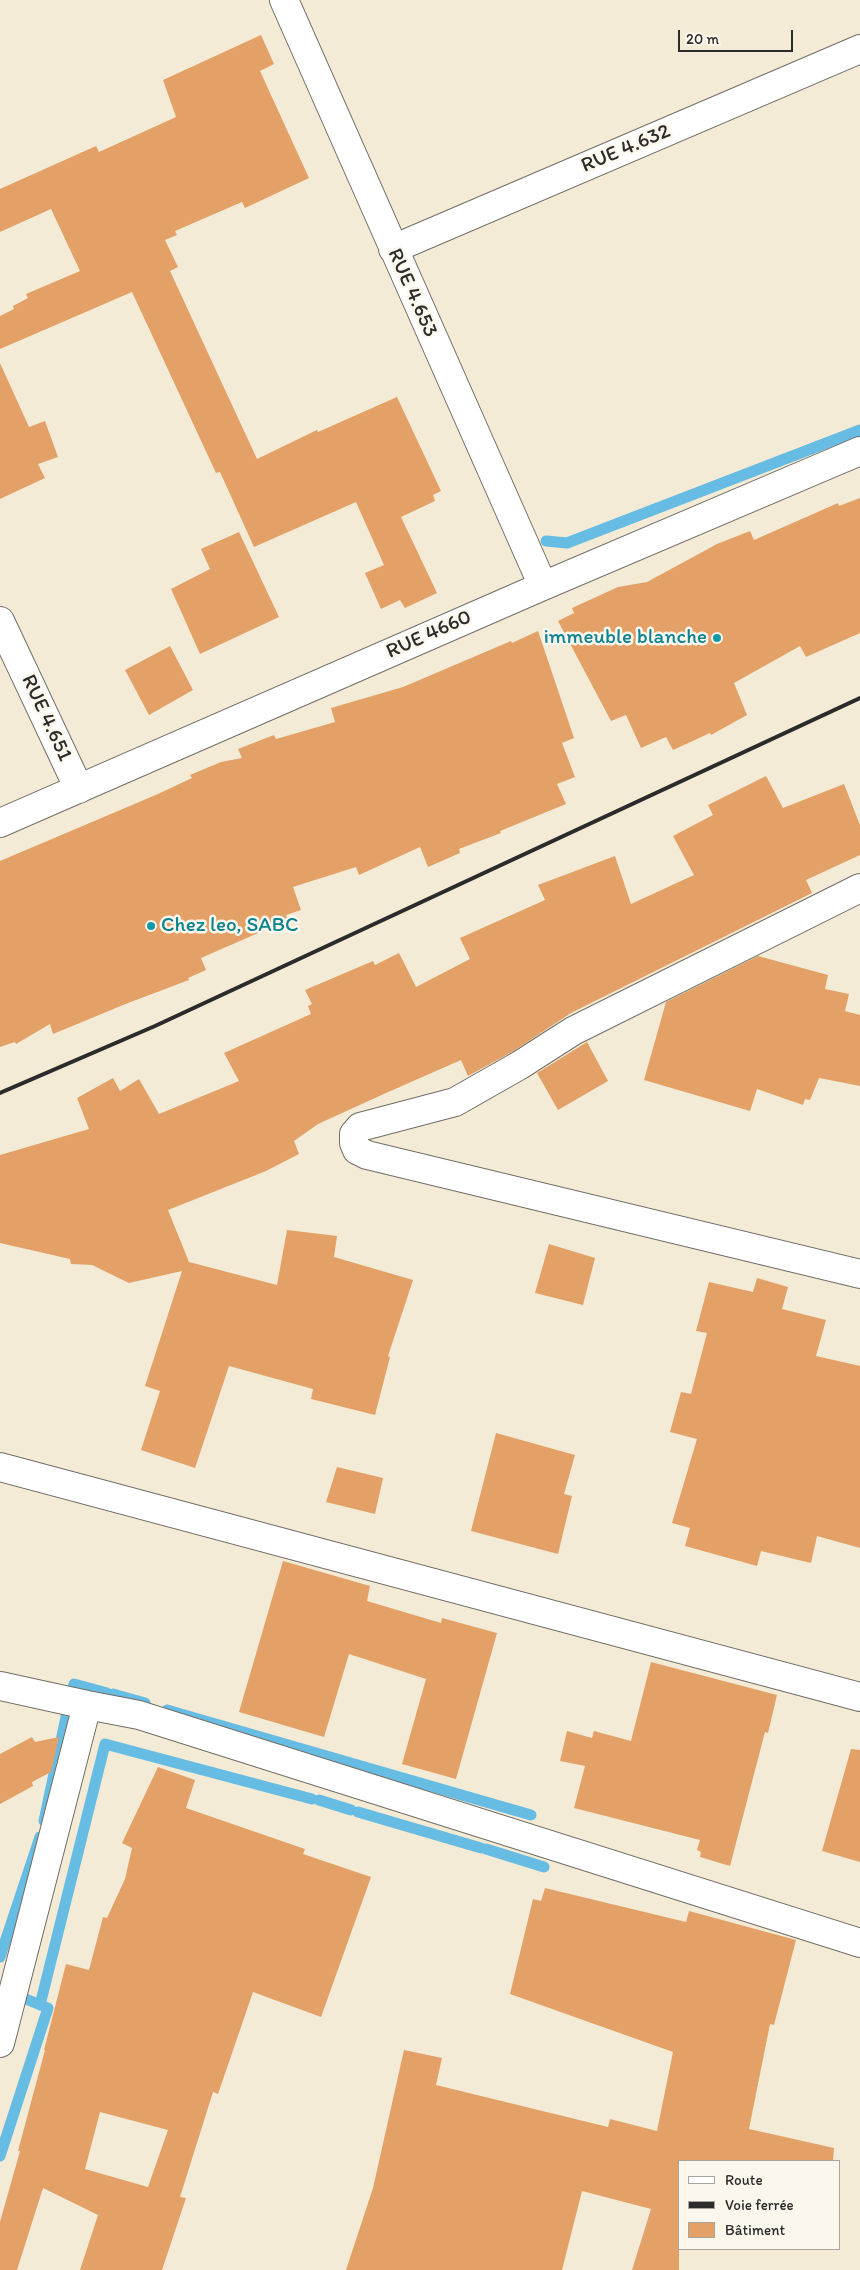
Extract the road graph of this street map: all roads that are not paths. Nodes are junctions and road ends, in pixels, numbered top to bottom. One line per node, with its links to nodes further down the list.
1 (284, 0): 3 (street, RUE 4.653)
2 (860, 49): 3 (street, RUE 4.632)
3 (393, 249): 5 (street, RUE 4.653)
4 (860, 451): 5 (street, RUE 4660)
5 (543, 586): 7 (street, RUE 4660)
6 (0, 621): 7 (street, RUE 4.651)
7 (79, 788): 8 (street, RUE 4660)
8 (0, 823)
9 (860, 888): 10 (street)
10 (860, 1274)
11 (0, 1467): 13 (street)
12 (0, 1686): 14 (street)
13 (860, 1697)
14 (87, 1705): 15 (street); 16 (street)
15 (860, 1942)
16 (0, 2043)

